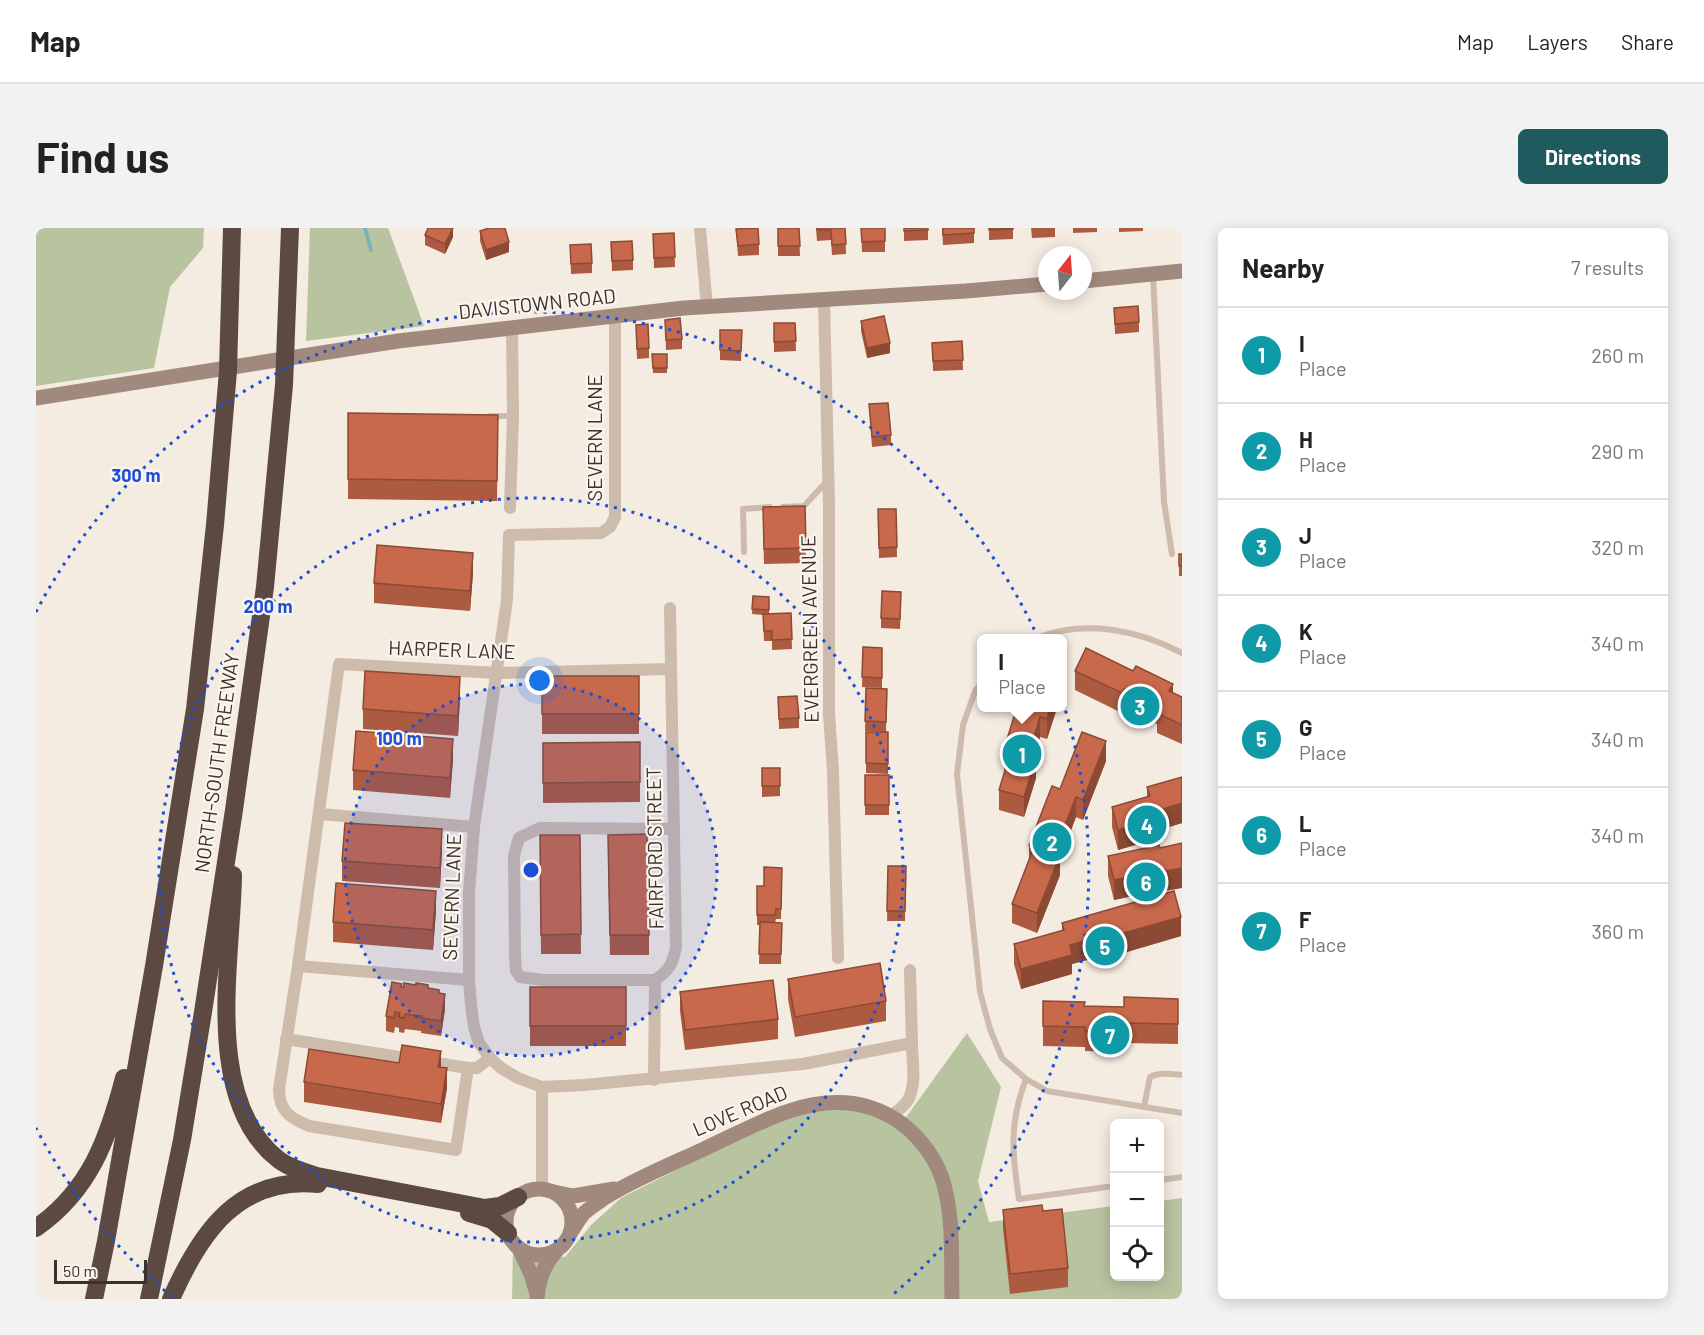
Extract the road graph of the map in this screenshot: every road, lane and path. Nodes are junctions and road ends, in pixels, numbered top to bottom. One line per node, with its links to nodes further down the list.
1 (232, 228): 30 (highway, NORTH-SOUTH FREEWAY)
2 (290, 228): 25 (highway, NORTH-SOUTH FREEWAY)
3 (700, 228): 9 (street)
4 (1182, 272): 5 (street)
5 (1153, 275): 6 (street); 18 (lane)
6 (1092, 280)
7 (1038, 285): 8 (street, DAVISTOWN ROAD)
8 (824, 300): 9 (street, DAVISTOWN ROAD); 15 (street, EVERGREEN AVENUE)
9 (707, 307): 10 (street, DAVISTOWN ROAD)
10 (615, 316): 11 (street, DAVISTOWN ROAD); 23 (street, SEVERN LANE)
11 (512, 328): 12 (street, DAVISTOWN ROAD); 14 (street)
12 (36, 398)
13 (478, 416): 14 (lane)
14 (513, 416): 16 (street)
15 (828, 480): 17 (lane); 29 (street, EVERGREEN AVENUE)
16 (510, 508)
17 (744, 552)
18 (1172, 554)
19 (670, 608): 22 (street, FAIRFORD STREET)
20 (1049, 634): 21 (lane)
21 (1182, 653)
22 (671, 669): 23 (street, HARPER LANE); 28 (street, FAIRFORD STREET)
23 (497, 673): 26 (street, HARPER LANE); 27 (street, SEVERN LANE)
24 (977, 688): 40 (lane)
25 (234, 810): 51 (highway); 59 (highway, NORTH-SOUTH FREEWAY)
26 (320, 814): 27 (street); 31 (street)
27 (474, 828): 33 (street, SEVERN LANE)
28 (674, 829): 34 (street, FAIRFORD STREET); 34 (street)
29 (838, 958)
30 (154, 966): 52 (highway); 58 (highway, NORTH-SOUTH FREEWAY)
31 (298, 966): 33 (street); 35 (street)
32 (910, 970): 36 (street)
33 (469, 980): 37 (street, SEVERN LANE)
34 (655, 980): 41 (street)
35 (286, 1039): 38 (street); 38 (street)
36 (912, 1043): 41 (street, SEVERN LANE); 45 (street)
37 (490, 1058): 38 (street); 42 (street, SEVERN LANE)
38 (468, 1068)
39 (1182, 1075): 43 (lane)
40 (1026, 1079): 43 (lane); 49 (lane)
41 (654, 1080): 42 (street, SEVERN LANE)
42 (542, 1087): 50 (street)
43 (1144, 1107): 44 (lane)
44 (1182, 1113)
45 (891, 1116): 48 (street, LOVE ROAD); 61 (street, LOVE ROAD)
46 (1182, 1177): 47 (lane)
47 (1164, 1179)
48 (622, 1187): 50 (street, LOVE ROAD); 53 (street, LOVE ROAD)
49 (1110, 1187)
50 (546, 1190): 51 (street); 53 (street)
51 (518, 1197): 54 (street)
52 (36, 1228)
53 (571, 1232): 56 (street)
54 (508, 1233): 55 (street); 60 (highway)
55 (519, 1248): 56 (street); 57 (street)
56 (557, 1250): 57 (street)
57 (537, 1297)
58 (94, 1299)
59 (149, 1299)
60 (171, 1299)
61 (952, 1299)

